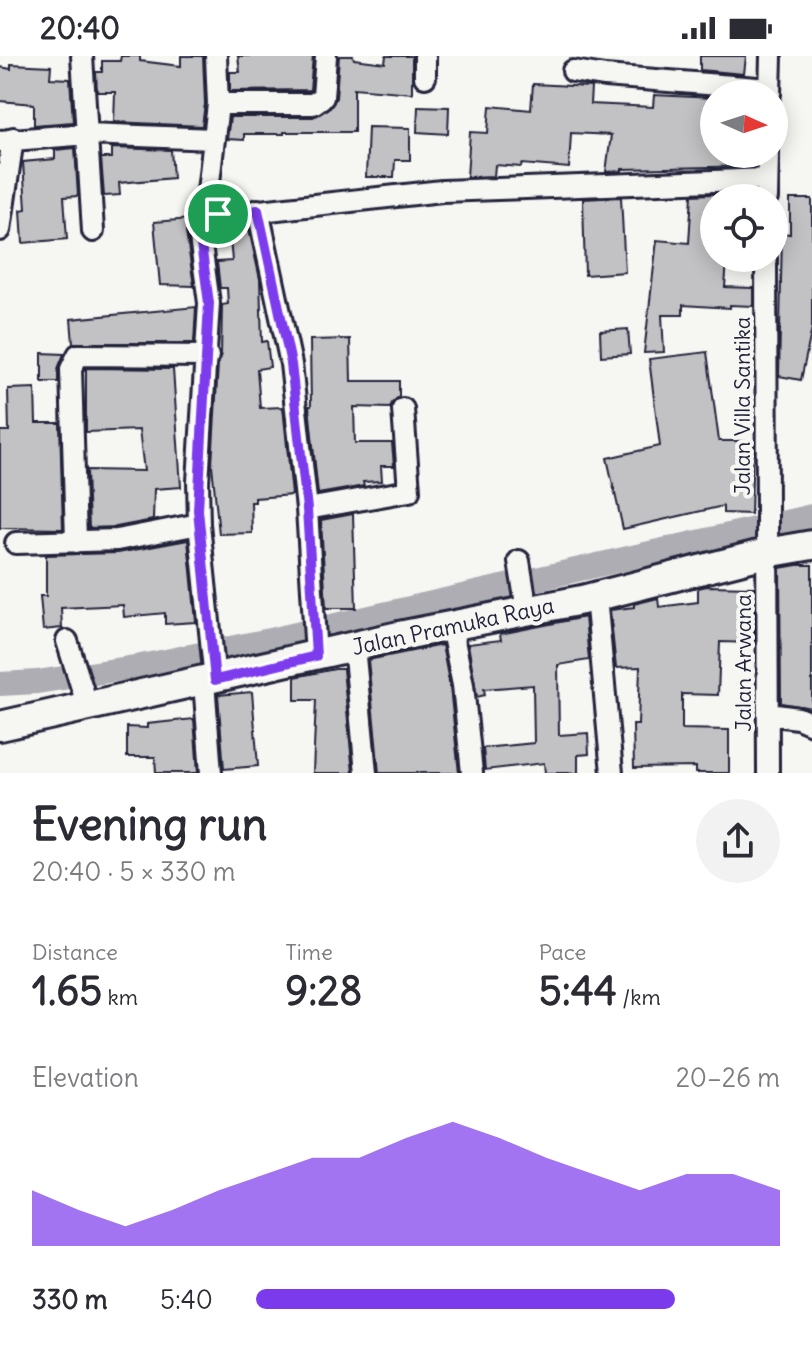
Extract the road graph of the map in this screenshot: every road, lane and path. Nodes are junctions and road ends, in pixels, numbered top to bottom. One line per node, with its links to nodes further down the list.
1 (82, 56): 11 (street)
2 (216, 56): 10 (street)
3 (326, 56): 10 (street)
4 (425, 56): 7 (street)
5 (771, 56): 8 (street)
6 (573, 71): 9 (street)
7 (425, 77)
8 (770, 80)
9 (700, 85)
10 (218, 104): 12 (street)
11 (88, 134): 12 (street); 13 (street); 18 (street)
12 (214, 139): 16 (street)
13 (6, 140): 17 (street)
14 (700, 189): 15 (street)
15 (258, 210): 16 (street); 22 (street)
16 (205, 217): 20 (street)
17 (0, 230)
18 (93, 231)
19 (766, 272): 26 (street, Jalan Villa Santika)
20 (208, 356): 23 (street); 24 (street)
21 (403, 409): 22 (street)
22 (307, 509): 34 (street)
23 (199, 524): 24 (street); 35 (street)
24 (76, 542): 25 (street)
25 (16, 543)
26 (766, 545): 27 (street, Jalan Pramuka Raya); 29 (street, Jalan Pramuka Raya); 37 (street, Jalan Arwana)
27 (812, 545)
28 (520, 567): 30 (street)
29 (596, 596): 30 (street, Jalan Pramuka Raya); 43 (street)
30 (525, 603): 31 (street, Jalan Pramuka Raya)
31 (451, 626): 33 (street, Jalan Pramuka Raya); 42 (street)
32 (67, 641): 36 (street)
33 (354, 646): 34 (street, Jalan Pramuka Raya); 41 (street)
34 (315, 650): 35 (street, Jalan Pramuka Raya)
35 (211, 676): 36 (street, Jalan Pramuka Raya); 40 (street)
36 (86, 700): 39 (street, Jalan Pramuka Raya)
37 (768, 714): 38 (street); 44 (street, Jalan Arwana)
38 (812, 724)
39 (0, 726)
40 (211, 773)
41 (366, 773)
42 (472, 773)
43 (612, 773)
44 (768, 773)

